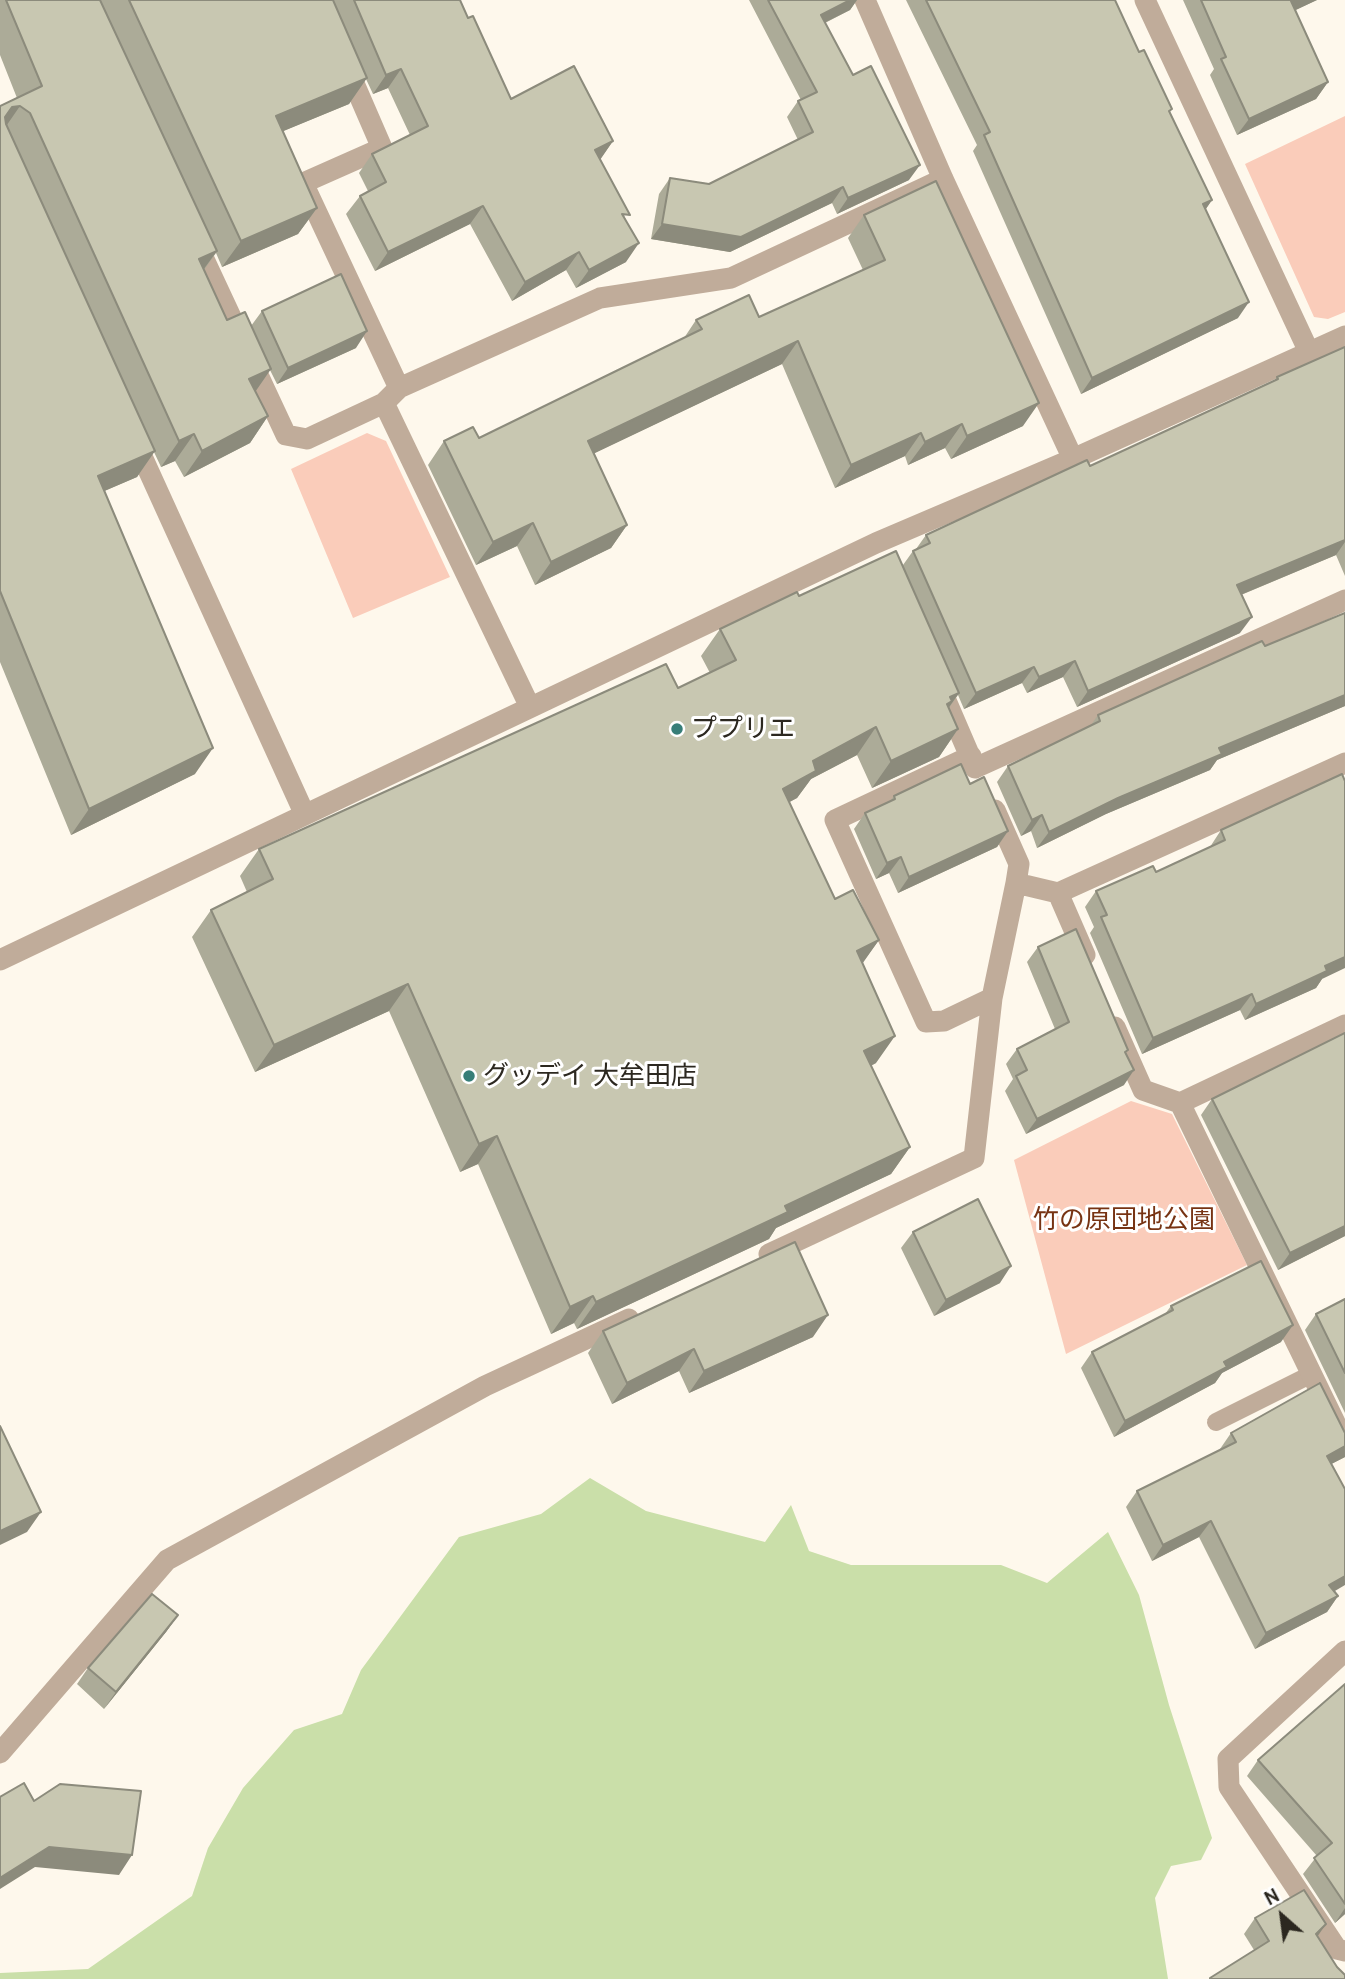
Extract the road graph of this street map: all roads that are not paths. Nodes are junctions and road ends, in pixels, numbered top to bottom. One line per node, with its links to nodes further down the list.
1 (865, 0): 4 (street)
2 (1144, 0): 7 (street)
3 (339, 50): 8 (street)
4 (943, 179): 8 (street); 10 (street)
5 (188, 224): 8 (street)
6 (1345, 336): 7 (street)
7 (1309, 352): 10 (street)
8 (392, 396): 15 (street)
9 (126, 423): 18 (street)
10 (1073, 459): 11 (street)
11 (876, 543): 12 (street); 15 (street)
12 (887, 568)
13 (1345, 600): 16 (street)
14 (932, 668): 16 (street)
15 (530, 705): 18 (street)
16 (973, 762): 19 (street); 23 (street)
17 (1345, 763): 20 (street)
18 (304, 816): 21 (street)
19 (1016, 883): 20 (street); 23 (street)
20 (1058, 893): 22 (street)
21 (0, 960)
22 (1091, 969)
23 (992, 998): 27 (street)
24 (1105, 1004): 26 (street)
25 (1345, 1025): 26 (street)
26 (1180, 1103): 29 (street)
27 (748, 1264)
28 (648, 1310): 33 (street)
29 (1311, 1374): 30 (lane); 31 (street)
30 (1216, 1422)
31 (1345, 1443)
32 (1345, 1651): 34 (street)
33 (0, 1753)
34 (1345, 1951)

